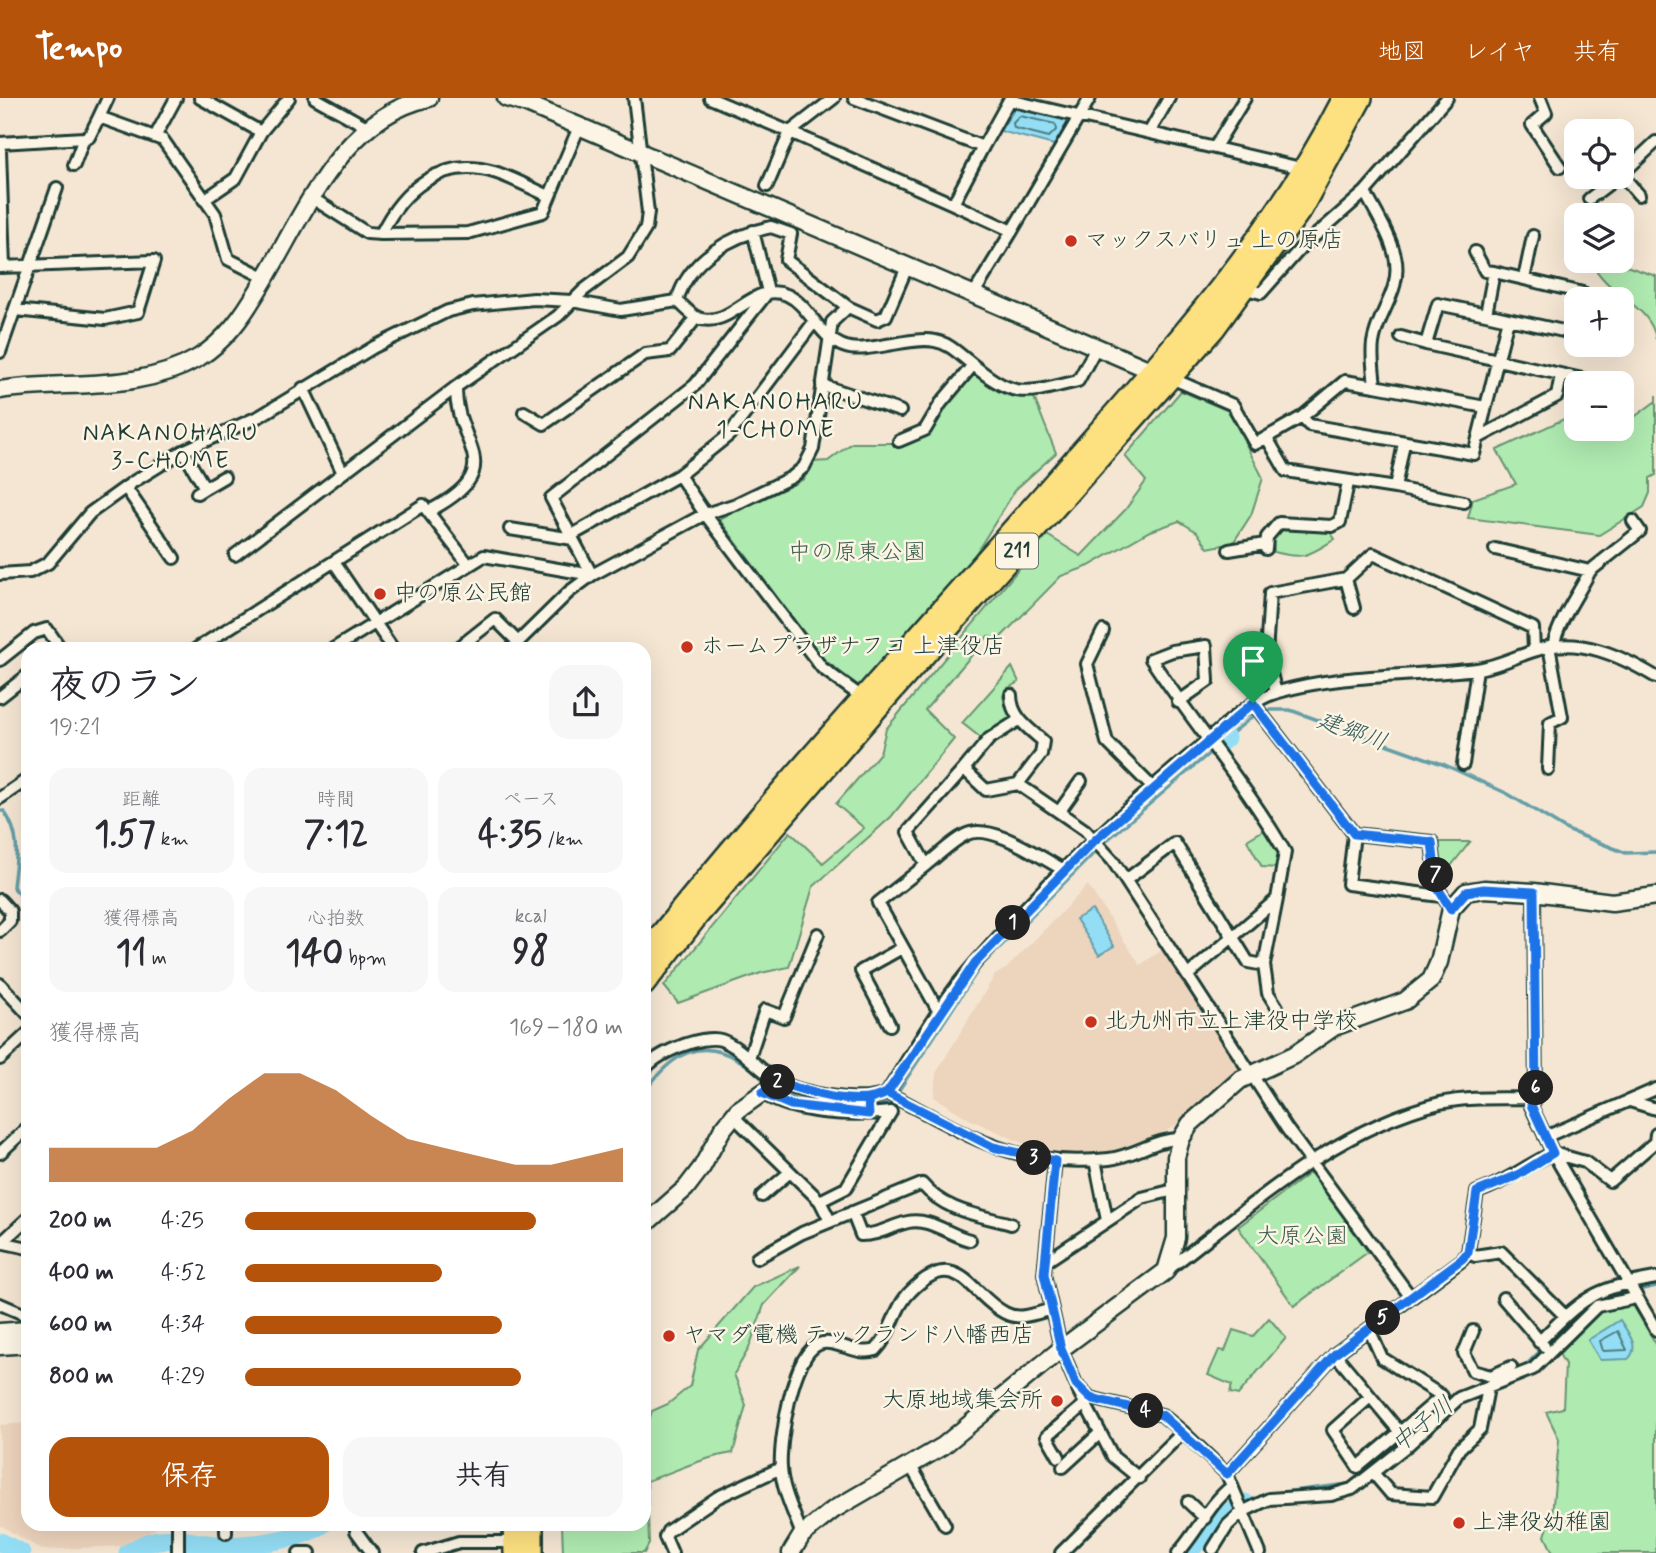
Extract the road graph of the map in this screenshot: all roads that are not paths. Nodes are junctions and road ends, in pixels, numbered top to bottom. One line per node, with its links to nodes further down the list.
1 (108, 98): 21 (street)
2 (176, 98): 27 (street)
3 (200, 98): 25 (street)
4 (289, 98): 25 (street)
5 (314, 98): 22 (street)
6 (429, 98): 22 (street)
7 (506, 98): 23 (street)
8 (634, 98): 34 (street)
9 (710, 98): 26 (street)
10 (834, 98): 26 (street)
11 (854, 98): 31 (street)
12 (1090, 98): 20 (street)
13 (1169, 98): 24 (street)
14 (1245, 98): 32 (street)
15 (1343, 98): 38 (highway, 211)
16 (1361, 98): 62 (highway, 211)
17 (1447, 98): 43 (street)
18 (1540, 98): 37 (street)
19 (1009, 99): 20 (street); 31 (street)
20 (1080, 115): 24 (street); 51 (street)
21 (99, 117): 27 (street); 28 (street)
22 (367, 127): 46 (street)
23 (579, 127): 34 (street); 45 (street)
24 (1150, 131): 32 (street)
25 (261, 132): 47 (street)
26 (790, 132): 39 (street); 49 (street)
27 (156, 135): 47 (street)
28 (84, 138): 29 (street); 36 (street)
29 (0, 142)
30 (1656, 142): 35 (street)
31 (983, 147): 49 (street)
32 (1215, 147): 38 (street)
33 (0, 150): 55 (street)
34 (641, 153): 57 (street); 65 (street)
35 (1634, 163)
36 (74, 165)
37 (1560, 167)
38 (1305, 169): 81 (highway, 211)
39 (767, 186)
40 (57, 188): 56 (street)
41 (1603, 189): 48 (street)
42 (1634, 189): 44 (street)
43 (1365, 192): 62 (street); 85 (street)
44 (1639, 195)
45 (549, 196): 52 (street); 52 (street)
46 (312, 198): 52 (street); 59 (street)
47 (204, 200): 59 (street)
48 (1589, 200)
49 (953, 204): 51 (street)
50 (753, 231): 63 (street); 66 (street); 67 (street)
51 (1012, 231): 64 (street)
52 (381, 234)
53 (1533, 236): 60 (street)
54 (1475, 251): 58 (street)
55 (2, 267): 56 (street)
56 (29, 267): 68 (street); 68 (street)
57 (907, 267): 64 (street); 67 (street)
58 (1494, 272): 60 (street); 69 (street)
59 (266, 278): 88 (street)
60 (1524, 279): 61 (street)
61 (1564, 288)
62 (1246, 289): 81 (highway, 211)
63 (768, 292): 70 (street); 72 (street); 109 (street)
64 (973, 295): 77 (street)
65 (572, 301): 66 (street); 86 (street); 87 (street)
66 (677, 301): 70 (street)
67 (848, 307): 75 (street)
68 (15, 310): 78 (street)
69 (1486, 314): 71 (street); 76 (street)
70 (697, 317): 91 (street)
71 (1508, 319): 73 (street); 79 (street)
72 (814, 322): 75 (street); 99 (street)
73 (1564, 331)
74 (1401, 337): 76 (street)
75 (830, 338): 80 (street); 84 (street)
76 (1426, 344): 79 (street)
77 (1097, 346): 80 (street); 81 (street)
78 (0, 352)
79 (1496, 361): 82 (street); 89 (street)
80 (973, 365): 95 (street)
81 (1162, 375): 93 (street); 142 (highway, 211)
82 (1561, 375): 83 (street); 94 (street)
83 (1564, 376)
84 (822, 386): 90 (street); 106 (street)
85 (1375, 386): 89 (street); 92 (street)
86 (456, 387): 98 (street); 105 (street)
87 (303, 388): 97 (street); 98 (street)
88 (0, 390)
89 (1485, 407): 94 (street)
90 (900, 411)
91 (524, 412)
92 (1302, 416): 93 (street); 96 (street)
93 (1267, 438): 101 (street)
94 (1478, 438): 96 (street)
95 (899, 442)
96 (1404, 443): 103 (street)
97 (183, 451): 100 (street); 102 (street)
98 (343, 473): 112 (street)
99 (679, 475): 106 (street); 109 (street)
100 (224, 477)
101 (1348, 483): 103 (street); 111 (street)
102 (126, 488): 113 (street); 117 (street)
103 (1395, 488): 104 (street)
104 (1464, 502)
105 (429, 511): 114 (street); 115 (street)
106 (705, 514): 118 (street); 142 (street)
107 (1633, 521): 116 (street)
108 (510, 529): 109 (street)
109 (573, 537): 118 (street)
110 (1495, 549): 116 (street)
111 (1229, 550)
112 (235, 555)
113 (174, 558)
114 (334, 562): 121 (street); 125 (street)
115 (468, 564): 118 (street); 121 (street)
116 (1590, 571): 132 (street)
117 (0, 575)
118 (592, 575): 130 (street)
119 (1346, 579): 120 (street); 133 (street); 138 (street)
120 (1354, 608)
121 (375, 623): 126 (street); 127 (street)
122 (1103, 631): 152 (street)
123 (24, 642): 124 (street)
124 (56, 642)
125 (206, 642)
126 (344, 642)
127 (388, 642)
128 (466, 642): 129 (street)
129 (512, 642)
130 (519, 642)
131 (21, 644): 134 (street)
132 (1551, 646): 133 (street); 136 (street); 148 (street)
133 (1534, 650): 135 (street)
134 (0, 660)
135 (1477, 669): 138 (street); 146 (street)
136 (1656, 677)
137 (21, 680): 140 (street)
138 (1276, 692): 143 (street)
139 (1011, 695): 144 (street)
140 (0, 697)
141 (1178, 702): 141 (street); 145 (street)
142 (869, 703): 168 (highway, 211); 171 (highway, 211)
143 (1254, 704): 145 (street); 155 (street)
144 (1019, 720): 147 (street); 150 (street)
145 (1209, 742): 152 (street); 162 (street)
146 (1463, 764)
147 (964, 769): 150 (street); 157 (street)
148 (1548, 769)
149 (1082, 781): 154 (street)
150 (1018, 784): 154 (street)
151 (21, 787): 153 (street)
152 (1152, 787): 156 (street)
153 (0, 798)
154 (1059, 812): 156 (street)
155 (1354, 834): 164 (street); 164 (street)
156 (1095, 842): 158 (street); 159 (street)
157 (926, 865): 158 (street); 169 (street)
158 (1064, 870): 176 (street)
159 (1126, 880): 167 (street); 172 (street)
160 (1534, 892): 161 (street); 164 (street); 186 (street)
161 (1656, 896)
162 (1277, 899): 167 (street); 170 (street)
163 (0, 900): 165 (street)
164 (1446, 903): 182 (street)
165 (0, 931)
166 (818, 934): 179 (street)
167 (1232, 939): 170 (street); 172 (street)
168 (651, 948)
169 (902, 948): 176 (street); 177 (street)
170 (1264, 965): 175 (street)
171 (651, 975)
172 (1188, 975): 182 (street)
173 (0, 984): 174 (street)
174 (21, 1006)
175 (1277, 1007)
176 (939, 1012): 185 (street)
177 (890, 1025)
178 (21, 1040): 180 (street)
179 (749, 1058): 181 (street); 183 (street)
180 (0, 1059)
181 (651, 1064)
182 (1252, 1077): 194 (street); 200 (street)
183 (770, 1087): 187 (street); 190 (street); 191 (street)
184 (1656, 1089): 188 (street)
185 (888, 1093): 187 (street); 199 (street)
186 (1536, 1098): 193 (street); 200 (street)
187 (868, 1101): 190 (street)
188 (1630, 1101): 189 (street); 193 (street)
189 (1656, 1109)
190 (869, 1114): 204 (street)
191 (733, 1116): 201 (street); 206 (street)
192 (21, 1134): 196 (street)
193 (1545, 1137): 197 (street)
194 (1181, 1139): 198 (street); 202 (street)
195 (1656, 1139): 197 (street)
196 (0, 1153)
197 (1553, 1153): 214 (street); 219 (street)
198 (1095, 1160): 199 (street); 207 (street)
199 (1055, 1161): 216 (street)
200 (1309, 1161): 217 (street); 220 (street)
201 (790, 1172): 203 (street); 204 (street)
202 (1174, 1190): 207 (street); 217 (street)
203 (762, 1196)
204 (820, 1201): 208 (street)
205 (852, 1212): 208 (street); 210 (street); 211 (street)
206 (651, 1219)
207 (1107, 1220): 216 (street)
208 (830, 1221): 215 (street)
209 (21, 1224): 212 (street)
210 (1011, 1224)
211 (970, 1240)
212 (0, 1242): 213 (street)
213 (21, 1246)
214 (1468, 1252): 220 (street); 225 (street)
215 (757, 1258)
216 (1045, 1262): 223 (street)
217 (1166, 1272): 234 (street)
218 (1656, 1278): 219 (street)
219 (1632, 1291): 225 (street); 226 (street); 233 (street)
220 (1410, 1296): 227 (street)
221 (1503, 1298): 233 (street)
222 (0, 1304): 224 (street)
223 (1052, 1309): 234 (street); 245 (street)
224 (21, 1313)
225 (1565, 1316): 233 (street)
226 (1654, 1323)
227 (1369, 1329): 235 (street); 242 (street)
228 (21, 1330): 229 (street)
229 (0, 1332)
230 (1473, 1332): 238 (street)
231 (21, 1344): 232 (street)
232 (0, 1346)
233 (1545, 1347): 238 (street)
234 (1061, 1349): 237 (street); 244 (street)
235 (1335, 1354): 239 (street); 246 (street)
236 (1511, 1367): 238 (street)
237 (1076, 1384): 240 (street); 241 (street)
238 (1491, 1384): 247 (street); 247 (street)
239 (1370, 1397): 242 (street); 242 (street)
240 (1084, 1405): 243 (street); 243 (street)
241 (1183, 1432): 246 (street); 248 (street)
242 (1400, 1432)
243 (1099, 1434): 248 (street)
244 (910, 1465): 253 (street); 255 (street)
245 (781, 1468): 255 (street); 262 (street)
246 (1227, 1474): 249 (street)
247 (1374, 1474): 251 (street)
248 (1139, 1478): 264 (street)
249 (1232, 1490): 251 (street); 252 (street)
250 (1188, 1502): 252 (street)
251 (1242, 1511): 257 (street); 266 (street)
252 (1205, 1518): 265 (street)
253 (945, 1525)
254 (356, 1531): 260 (street)
255 (802, 1535): 263 (street)
256 (519, 1543): 261 (street)
257 (1213, 1549)
258 (299, 1553): 259 (street)
259 (310, 1553)
260 (372, 1553)
261 (423, 1553)
262 (672, 1553)
263 (791, 1553)
264 (1061, 1553)
265 (1178, 1553)
266 (1260, 1553)

